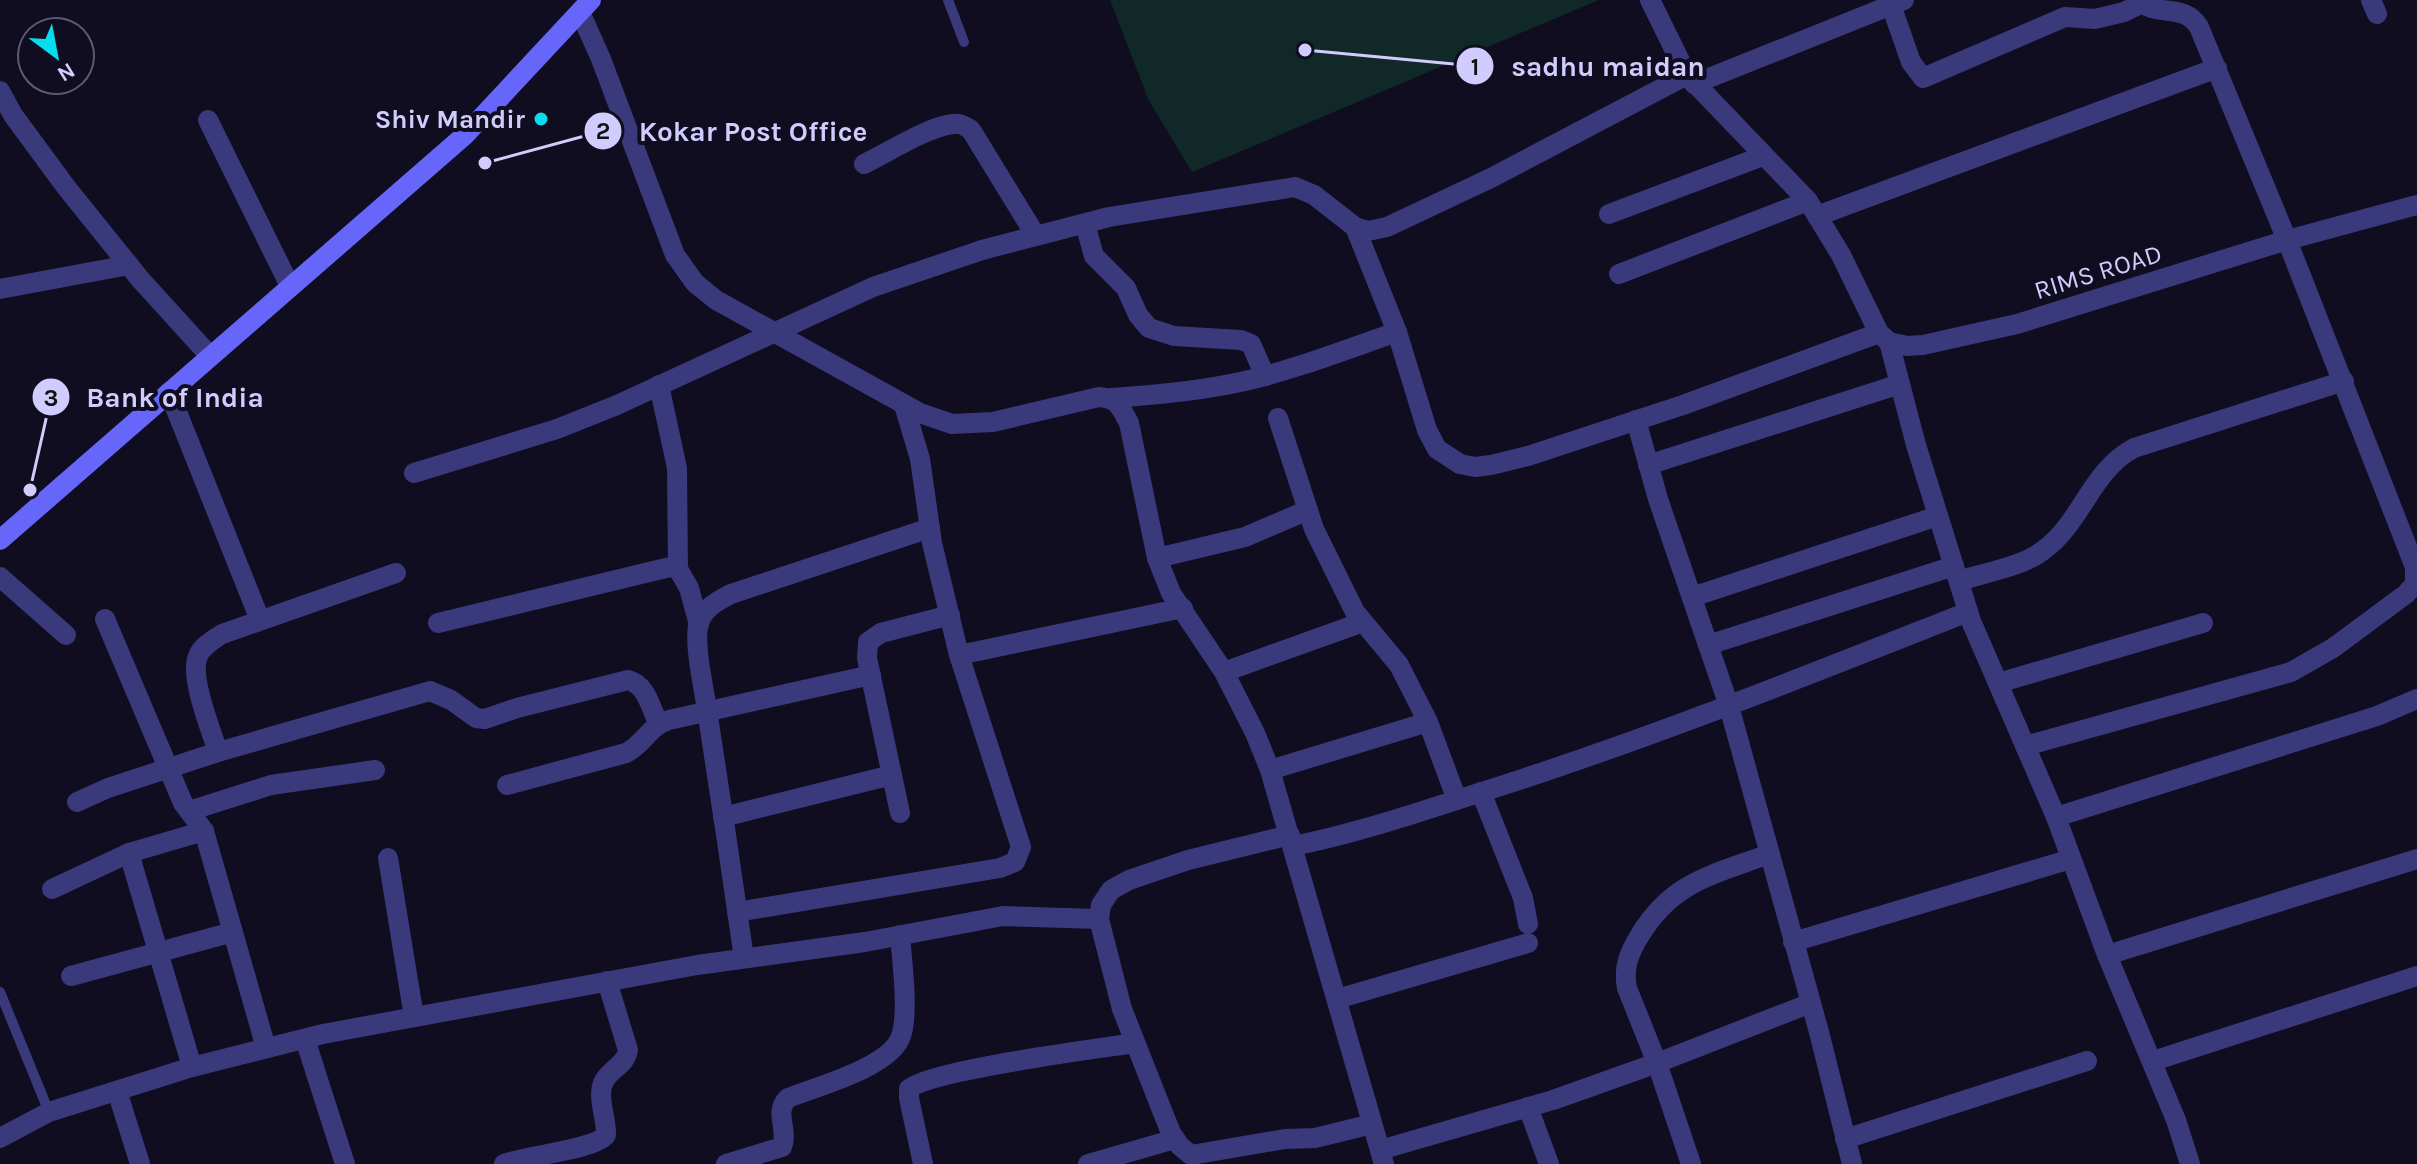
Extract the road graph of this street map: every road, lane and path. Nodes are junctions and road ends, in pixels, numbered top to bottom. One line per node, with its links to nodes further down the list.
1 (948, 0): 7 (lane)
2 (1650, 0): 9 (street)
3 (2139, 2): 6 (street); 8 (street)
4 (1885, 4): 6 (street); 9 (street)
5 (586, 6): 23 (main road); 26 (street)
6 (2062, 8)
7 (964, 42)
8 (2217, 68): 15 (street); 20 (street)
9 (1691, 79): 12 (street); 18 (street)
10 (1, 95): 21 (street)
11 (208, 120): 23 (street)
12 (1763, 156): 15 (street); 16 (street)
13 (864, 164): 19 (street)
14 (2417, 205): 20 (street, RIMS ROAD)
15 (1812, 208): 22 (street); 27 (street)
16 (1609, 214)
17 (1085, 224): 18 (street); 19 (street); 29 (street)
18 (1355, 227): 25 (street)
19 (1036, 236): 26 (street)
20 (2287, 240): 27 (street, RIMS ROAD); 30 (street)
21 (129, 265): 24 (street); 28 (street)
22 (1619, 274)
23 (290, 286): 28 (main road)
24 (0, 289)
25 (1397, 332): 29 (street); 37 (street)
26 (775, 333): 32 (street); 35 (street)
27 (1884, 338): 31 (street); 37 (street)
28 (210, 356): 33 (main road)
29 (1265, 376): 34 (street)
30 (2344, 381): 47 (street); 70 (street)
31 (1900, 384): 38 (street); 41 (street)
32 (659, 385): 39 (street); 45 (street)
33 (169, 392): 43 (main road); 54 (street)
34 (1111, 398): 35 (street); 44 (street)
35 (904, 405): 42 (street)
36 (1278, 418): 40 (street)
37 (1636, 420): 38 (street)
38 (1648, 465): 49 (street)
39 (414, 473)
40 (1308, 510): 44 (street); 55 (street)
41 (1938, 516): 47 (street); 49 (street)
42 (930, 528): 52 (street); 58 (street)
43 (0, 540)
44 (1157, 558): 50 (street)
45 (678, 569): 56 (street); 58 (street)
46 (396, 573): 54 (street)
47 (1956, 574): 51 (street); 60 (street)
48 (0, 577): 59 (street)
49 (1692, 597): 60 (street)
50 (1183, 608): 61 (street); 62 (street)
51 (1968, 612): 64 (street); 66 (street)
52 (950, 615): 61 (street); 63 (street)
53 (105, 619): 72 (street)
54 (260, 620): 71 (street)
55 (1363, 622): 62 (street); 68 (street)
56 (438, 623)
57 (2203, 623): 64 (street)
58 (699, 625): 67 (street)
59 (66, 635)
60 (1708, 645): 66 (street)
61 (959, 655): 92 (street)
62 (1224, 672): 74 (street)
63 (871, 675): 67 (street); 75 (street)
64 (1998, 683): 70 (street)
65 (2417, 699): 83 (street)
66 (1729, 706): 77 (street); 87 (street)
67 (707, 709): 69 (street); 82 (street)
68 (1428, 722): 74 (street); 78 (street)
69 (658, 723): 71 (street); 76 (street)
70 (2025, 746): 83 (street)
71 (218, 752): 72 (street)
72 (168, 768): 79 (street); 80 (street)
73 (375, 770): 80 (street)
74 (1270, 770): 85 (street)
75 (892, 775): 81 (street); 82 (street)
76 (507, 785)
77 (1481, 792): 78 (street); 104 (street)
78 (1457, 800): 85 (street)
79 (77, 802)
80 (189, 811): 84 (street)
81 (900, 813)
82 (723, 817): 92 (street)
83 (2056, 817): 89 (street)
84 (204, 831): 86 (street); 94 (street)
85 (1291, 840): 93 (street); 104 (street)
86 (129, 853): 91 (street); 97 (street)
87 (1769, 854): 96 (street); 112 (street)
88 (388, 858): 106 (street)
89 (2071, 859): 96 (street); 98 (street)
90 (2417, 859): 98 (street)
91 (52, 889)
92 (737, 912): 99 (street)
93 (1099, 919): 95 (street); 108 (street)
94 (233, 932): 97 (street); 109 (street)
95 (900, 935): 99 (street); 126 (street)
96 (1793, 942): 105 (street)
97 (158, 952): 100 (street); 113 (street)
98 (2107, 955): 111 (street)
99 (744, 958): 102 (street)
100 (71, 976)
101 (2417, 976): 111 (street)
102 (607, 981): 106 (street); 121 (street)
103 (0, 992): 116 (lane)
104 (1337, 999): 117 (street)
105 (1811, 1003): 112 (street); 120 (street)
106 (414, 1017): 107 (street)
107 (305, 1039): 109 (street); 124 (street)
108 (1135, 1043): 119 (street); 127 (street)
109 (266, 1048): 113 (street)
110 (2087, 1061): 120 (street)
111 (2153, 1061): 132 (street)
112 (1657, 1063): 115 (street); 130 (street)
113 (192, 1067): 114 (street)
114 (117, 1091): 116 (street); 123 (street)
115 (1528, 1107): 122 (street); 129 (street)
116 (49, 1112): 118 (street)
117 (1372, 1124): 119 (street); 122 (street)
118 (0, 1138)
119 (1175, 1139): 128 (street)
120 (1845, 1139): 131 (street)
121 (568, 1157): 125 (street)
122 (1382, 1157)
123 (140, 1164)
124 (345, 1164)
125 (504, 1164)
126 (726, 1164)
127 (923, 1164)
128 (1088, 1164)
129 (1549, 1164)
130 (1691, 1164)
131 (1852, 1164)
132 (2190, 1164)

